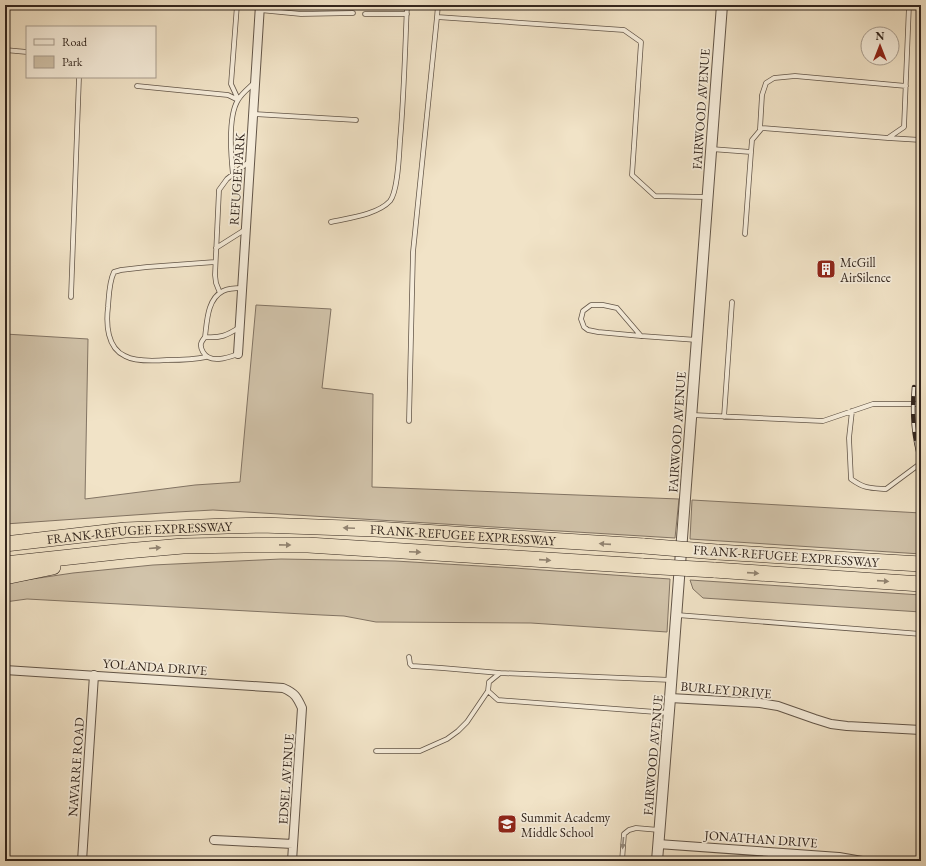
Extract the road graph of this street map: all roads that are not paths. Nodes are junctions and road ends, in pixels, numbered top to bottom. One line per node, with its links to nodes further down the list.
1 (237, 5): 17 (lane)
2 (407, 5): 9 (lane)
3 (438, 5): 10 (lane)
4 (722, 5): 23 (street, FAIRWOOD AVENUE)
5 (909, 5): 16 (lane)
6 (260, 8): 7 (lane); 14 (street, REFUGEE PARK)
7 (353, 13)
8 (365, 14): 9 (lane)
9 (407, 14): 28 (lane)
10 (437, 17): 27 (lane); 47 (lane)
11 (5, 50): 12 (lane)
12 (26, 52)
13 (79, 78): 35 (lane)
14 (256, 82): 17 (lane); 18 (street, REFUGEE PARK)
15 (137, 86): 17 (lane)
16 (906, 86): 20 (lane); 21 (lane)
17 (238, 100): 26 (lane)
18 (254, 114): 19 (lane); 25 (street, REFUGEE PARK)
19 (356, 120)
20 (760, 130): 21 (lane); 24 (lane)
21 (888, 138): 22 (lane)
22 (921, 140)
23 (711, 149): 24 (lane); 27 (street, FAIRWOOD AVENUE)
24 (751, 152): 30 (lane)
25 (250, 160): 26 (lane); 29 (street, REFUGEE PARK)
26 (233, 175): 31 (lane)
27 (708, 197): 40 (street, FAIRWOOD AVENUE)
28 (330, 222)
29 (246, 229): 31 (lane); 33 (street, REFUGEE PARK)
30 (745, 234)
31 (216, 248): 32 (lane)
32 (215, 262): 34 (lane); 42 (lane)
33 (242, 288): 34 (lane); 37 (street, REFUGEE PARK)
34 (220, 293): 39 (lane)
35 (71, 297)
36 (732, 302): 46 (lane)
37 (240, 327): 39 (lane); 41 (street, REFUGEE PARK)
38 (641, 336): 38 (lane); 40 (lane)
39 (205, 337): 42 (lane)
40 (697, 340): 45 (street, FAIRWOOD AVENUE)
41 (238, 354): 42 (lane)
42 (206, 357)
43 (921, 404): 44 (lane)
44 (852, 411): 46 (lane); 48 (lane)
45 (692, 415): 46 (lane); 57 (street, FAIRWOOD AVENUE)
46 (724, 417)
47 (409, 421)
48 (921, 463)
49 (124, 530): 50 (highway); 51 (highway, FRANK-REFUGEE EXPRESSWAY); 54 (highway, FRANK-REFUGEE EXPRESSWAY, one-way to 49, bridge)
50 (5, 534)
51 (5, 544)
52 (126, 551): 53 (highway, FRANK-REFUGEE EXPRESSWAY); 55 (highway); 56 (highway, FRANK-REFUGEE EXPRESSWAY, one-way to 56, bridge)
53 (5, 564)
54 (921, 564)
55 (5, 577)
56 (921, 584)
57 (677, 615): 58 (lane); 63 (street, FAIRWOOD AVENUE)
58 (921, 634)
59 (409, 656): 61 (lane)
60 (5, 670): 62 (street, YOLANDA DRIVE)
61 (500, 673): 63 (lane); 64 (lane)
62 (94, 675): 66 (street, YOLANDA DRIVE); 75 (street, NAVARRE ROAD)
63 (672, 680): 65 (street, FAIRWOOD AVENUE)
64 (488, 692): 67 (lane); 69 (lane)
65 (670, 698): 67 (street, FAIRWOOD AVENUE); 68 (street, BURLEY DRIVE)
66 (298, 699): 72 (street, EDSEL AVENUE)
67 (669, 713): 70 (street, FAIRWOOD AVENUE)
68 (921, 730)
69 (376, 751)
70 (659, 830): 73 (street, FAIRWOOD AVENUE); 77 (lane, one-way to 77)
71 (214, 840): 72 (street)
72 (293, 844): 76 (street, EDSEL AVENUE)
73 (658, 844): 74 (street, JONATHAN DRIVE); 78 (street, FAIRWOOD AVENUE)
74 (813, 858): 79 (street, JONATHAN DRIVE)
75 (82, 861)
76 (292, 861)
77 (622, 861)
78 (657, 861)
79 (862, 861)

